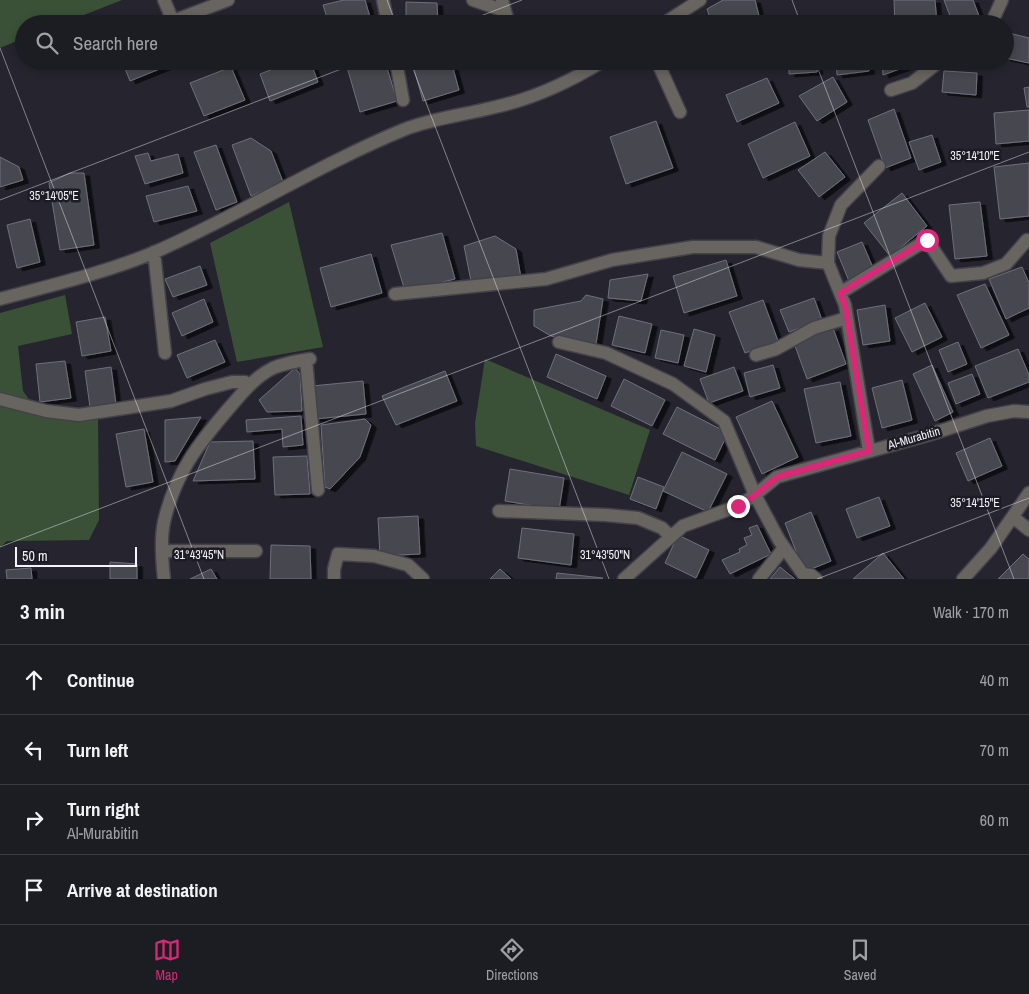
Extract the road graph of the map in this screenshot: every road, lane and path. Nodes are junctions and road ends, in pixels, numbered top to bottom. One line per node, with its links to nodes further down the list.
1 (164, 0): 8 (street)
2 (228, 0): 9 (street)
3 (383, 0): 10 (street)
4 (473, 0): 7 (street)
5 (700, 0): 11 (street)
6 (1002, 0): 12 (street)
7 (504, 6)
8 (170, 15)
9 (190, 15)
10 (386, 15)
11 (676, 15)
12 (996, 15)
13 (398, 70): 18 (street)
14 (588, 70): 22 (street)
15 (661, 70): 19 (street)
16 (929, 70): 17 (street)
17 (891, 90)
18 (404, 100)
19 (680, 112)
20 (879, 166): 23 (street)
21 (1027, 240): 24 (street)
22 (154, 252): 26 (street); 29 (street)
23 (828, 263): 24 (street); 25 (street)
24 (840, 293): 27 (street)
25 (395, 294)
26 (0, 299)
27 (847, 318): 30 (street); 34 (street)
28 (559, 342): 37 (street)
29 (165, 353)
30 (756, 356)
31 (249, 385): 32 (street); 35 (street); 43 (street)
32 (0, 399)
33 (1029, 412): 34 (street, Al-Murabitin)
34 (869, 451): 37 (street, Al-Murabitin)
35 (318, 490)
36 (1029, 493): 39 (street)
37 (755, 495): 41 (street, Al-Murabitin); 42 (street)
38 (499, 511): 41 (street)
39 (1013, 517): 40 (street); 51 (street)
40 (1029, 530)
41 (670, 537): 48 (street, Al-Murabitin)
42 (784, 548): 49 (street); 50 (street)
43 (163, 551): 44 (street); 45 (street)
44 (256, 551)
45 (164, 579)
46 (334, 579): 47 (street)
47 (423, 579)
48 (624, 579)
49 (758, 579)
50 (816, 579)
51 (963, 579)

